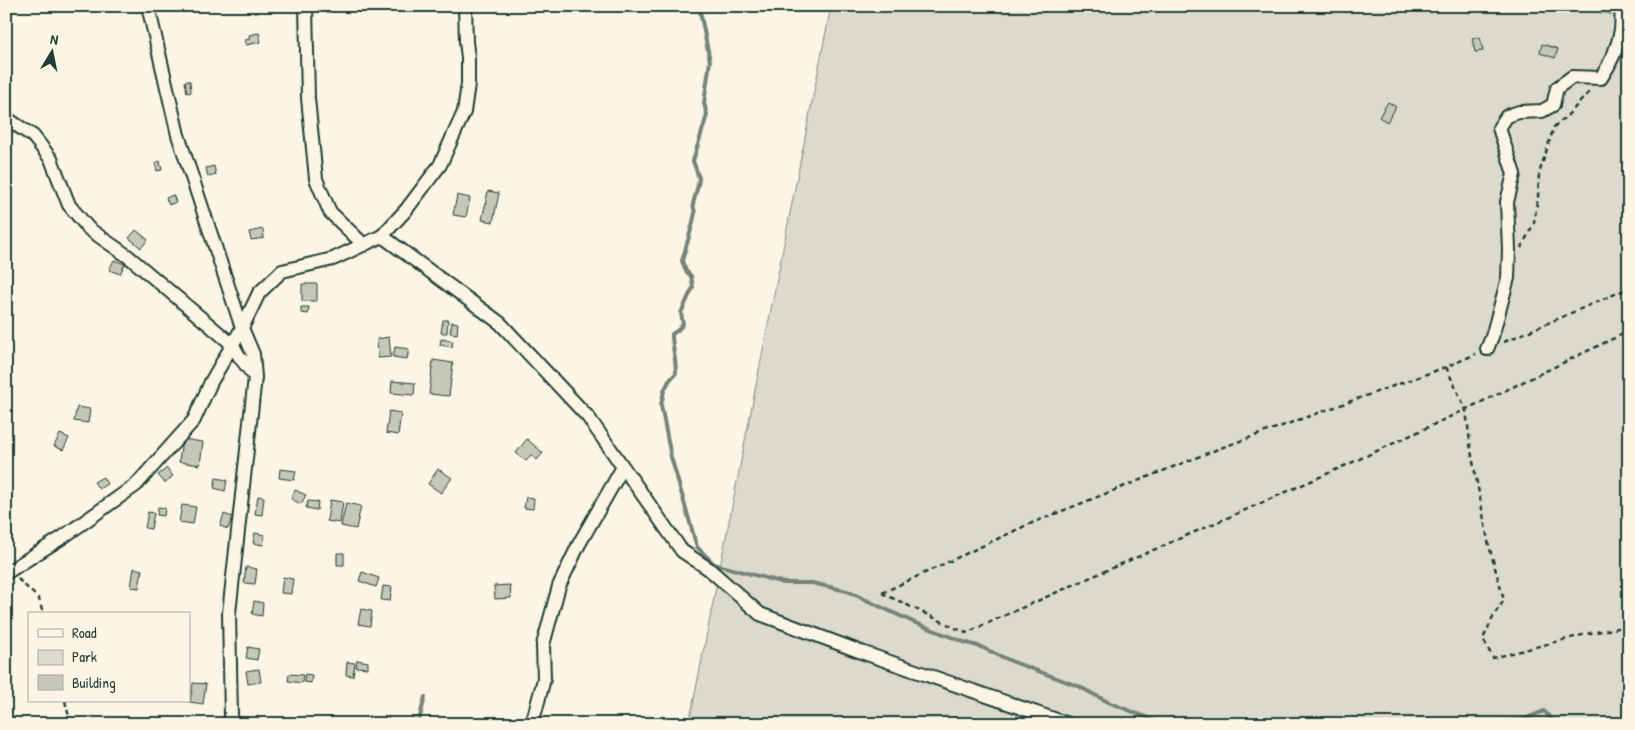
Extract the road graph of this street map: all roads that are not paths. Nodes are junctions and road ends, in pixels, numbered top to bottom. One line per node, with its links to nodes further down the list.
1 (148, 6): 8 (street)
2 (306, 6): 7 (street)
3 (465, 6): 6 (street)
4 (1622, 6): 10 (street)
5 (6, 118): 9 (street)
6 (382, 236): 7 (street); 12 (street)
7 (364, 245): 8 (street)
8 (242, 328): 9 (street); 11 (street)
9 (233, 345): 11 (street); 13 (street)
10 (1487, 349)
11 (255, 377): 14 (street)
12 (623, 467): 15 (street); 16 (street)
13 (8, 572)
14 (233, 724)
15 (532, 724)
16 (1068, 724)

